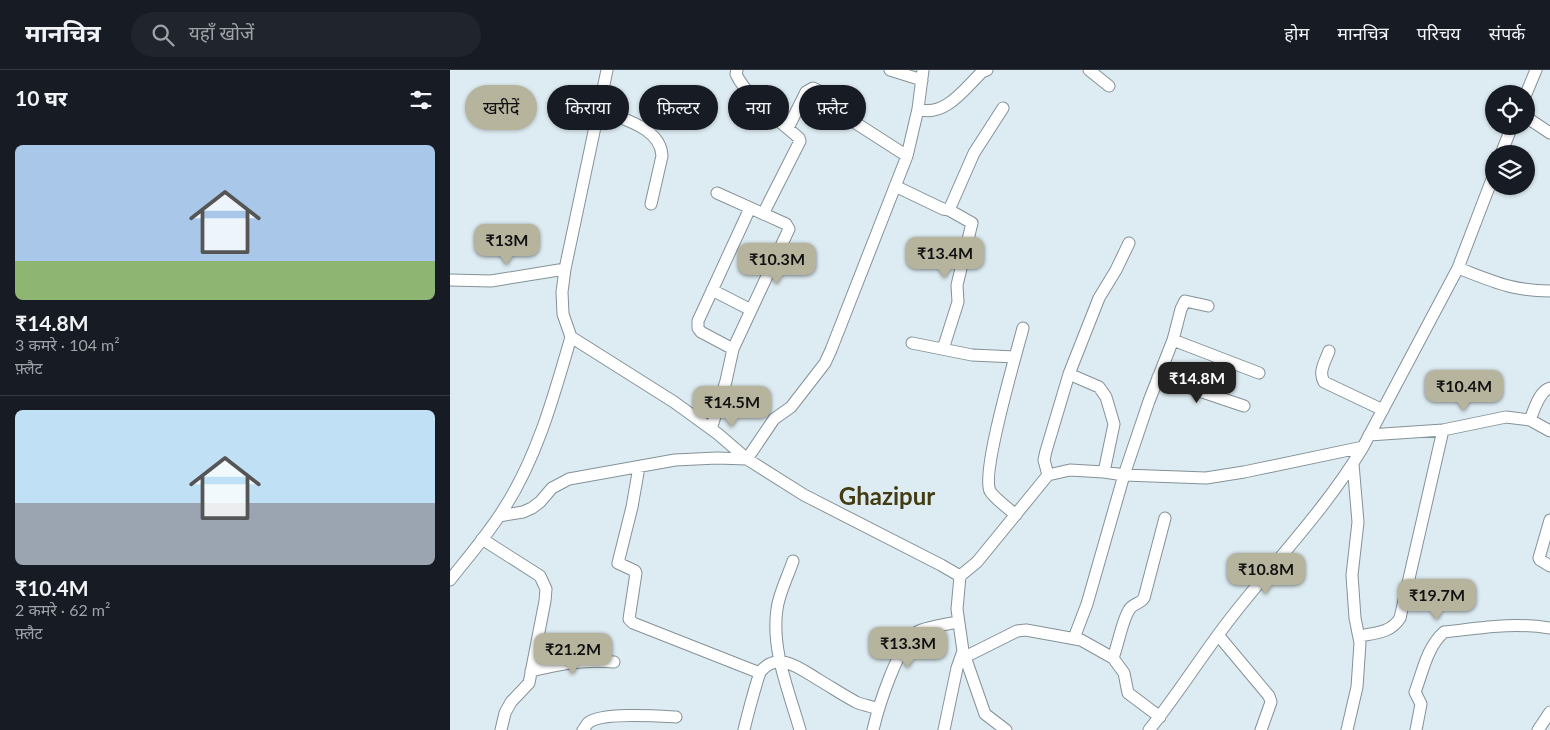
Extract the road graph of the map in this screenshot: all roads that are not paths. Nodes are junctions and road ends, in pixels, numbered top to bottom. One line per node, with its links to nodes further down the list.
1 (607, 70): 8 (street)
2 (737, 70): 9 (street)
3 (890, 70): 7 (street)
4 (986, 70): 13 (street)
5 (1089, 70): 11 (street)
6 (1536, 70): 10 (street)
7 (923, 75): 13 (street)
8 (604, 85)
9 (743, 85)
10 (1530, 85)
11 (1109, 86)
12 (1002, 108): 26 (street)
13 (918, 109): 20 (street)
14 (629, 122): 24 (street)
15 (1535, 123): 19 (street)
16 (789, 126): 20 (street)
17 (789, 129): 27 (street)
18 (595, 130): 30 (street)
19 (1550, 132)
20 (907, 156): 21 (street)
21 (895, 186): 26 (street); 56 (street)
22 (717, 193): 25 (street)
23 (1486, 195): 29 (street)
24 (652, 204)
25 (750, 208): 27 (street); 32 (street)
26 (949, 210): 41 (street)
27 (763, 214): 35 (street)
28 (1129, 243): 45 (street)
29 (1458, 268): 33 (street); 49 (street)
30 (565, 269): 31 (street); 37 (street)
31 (450, 280)
32 (712, 290): 35 (street); 40 (street)
33 (1550, 291)
34 (1208, 306): 38 (street)
35 (751, 310): 40 (street)
36 (1023, 328): 43 (street)
37 (571, 337): 51 (street); 63 (street)
38 (1173, 340): 44 (street); 46 (street)
39 (912, 343): 41 (street)
40 (733, 349): 51 (street)
41 (942, 349): 43 (street)
42 (1329, 351): 49 (street)
43 (1015, 357): 62 (street)
44 (1259, 373)
45 (1069, 374): 59 (street); 60 (street)
46 (1158, 377): 48 (street); 61 (street)
47 (1550, 388): 50 (street)
48 (1244, 406)
49 (1383, 410): 54 (street)
50 (1530, 420): 52 (street); 53 (street)
51 (711, 429): 56 (street)
52 (1443, 430): 54 (street); 74 (street)
53 (1550, 431)
54 (1369, 435): 55 (street)
55 (1363, 447): 57 (street); 61 (street)
56 (747, 459): 58 (street); 69 (street)
57 (1353, 464): 73 (street); 74 (street)
58 (639, 467): 63 (street); 81 (street)
59 (1104, 472): 60 (street); 61 (street)
60 (1048, 475): 62 (street)
61 (1124, 475): 75 (street)
62 (1016, 515): 69 (street)
63 (499, 516): 66 (street)
64 (1165, 518): 77 (street)
65 (1550, 520): 68 (street)
66 (482, 539): 70 (street); 80 (street)
67 (793, 561): 78 (street)
68 (1550, 566)
69 (960, 576): 71 (street)
70 (450, 580)
71 (958, 622): 76 (street); 82 (street)
72 (1550, 628): 95 (street)
73 (1218, 635): 84 (street); 93 (street)
74 (1359, 636): 94 (street)
75 (1074, 638): 76 (street); 77 (street)
76 (964, 654): 90 (street); 91 (street)
77 (1114, 658): 84 (street)
78 (780, 661): 81 (street); 82 (street); 88 (street)
79 (614, 662): 80 (street)
80 (531, 671): 85 (street)
81 (760, 672): 87 (street)
82 (878, 709): 89 (street)
83 (676, 717): 86 (street)
84 (1160, 717): 92 (street)
85 (501, 730)
86 (584, 730)
87 (744, 730)
88 (800, 730)
89 (873, 730)
90 (944, 730)
91 (1006, 730)
92 (1149, 730)
93 (1261, 730)
94 (1347, 730)
95 (1416, 730)

